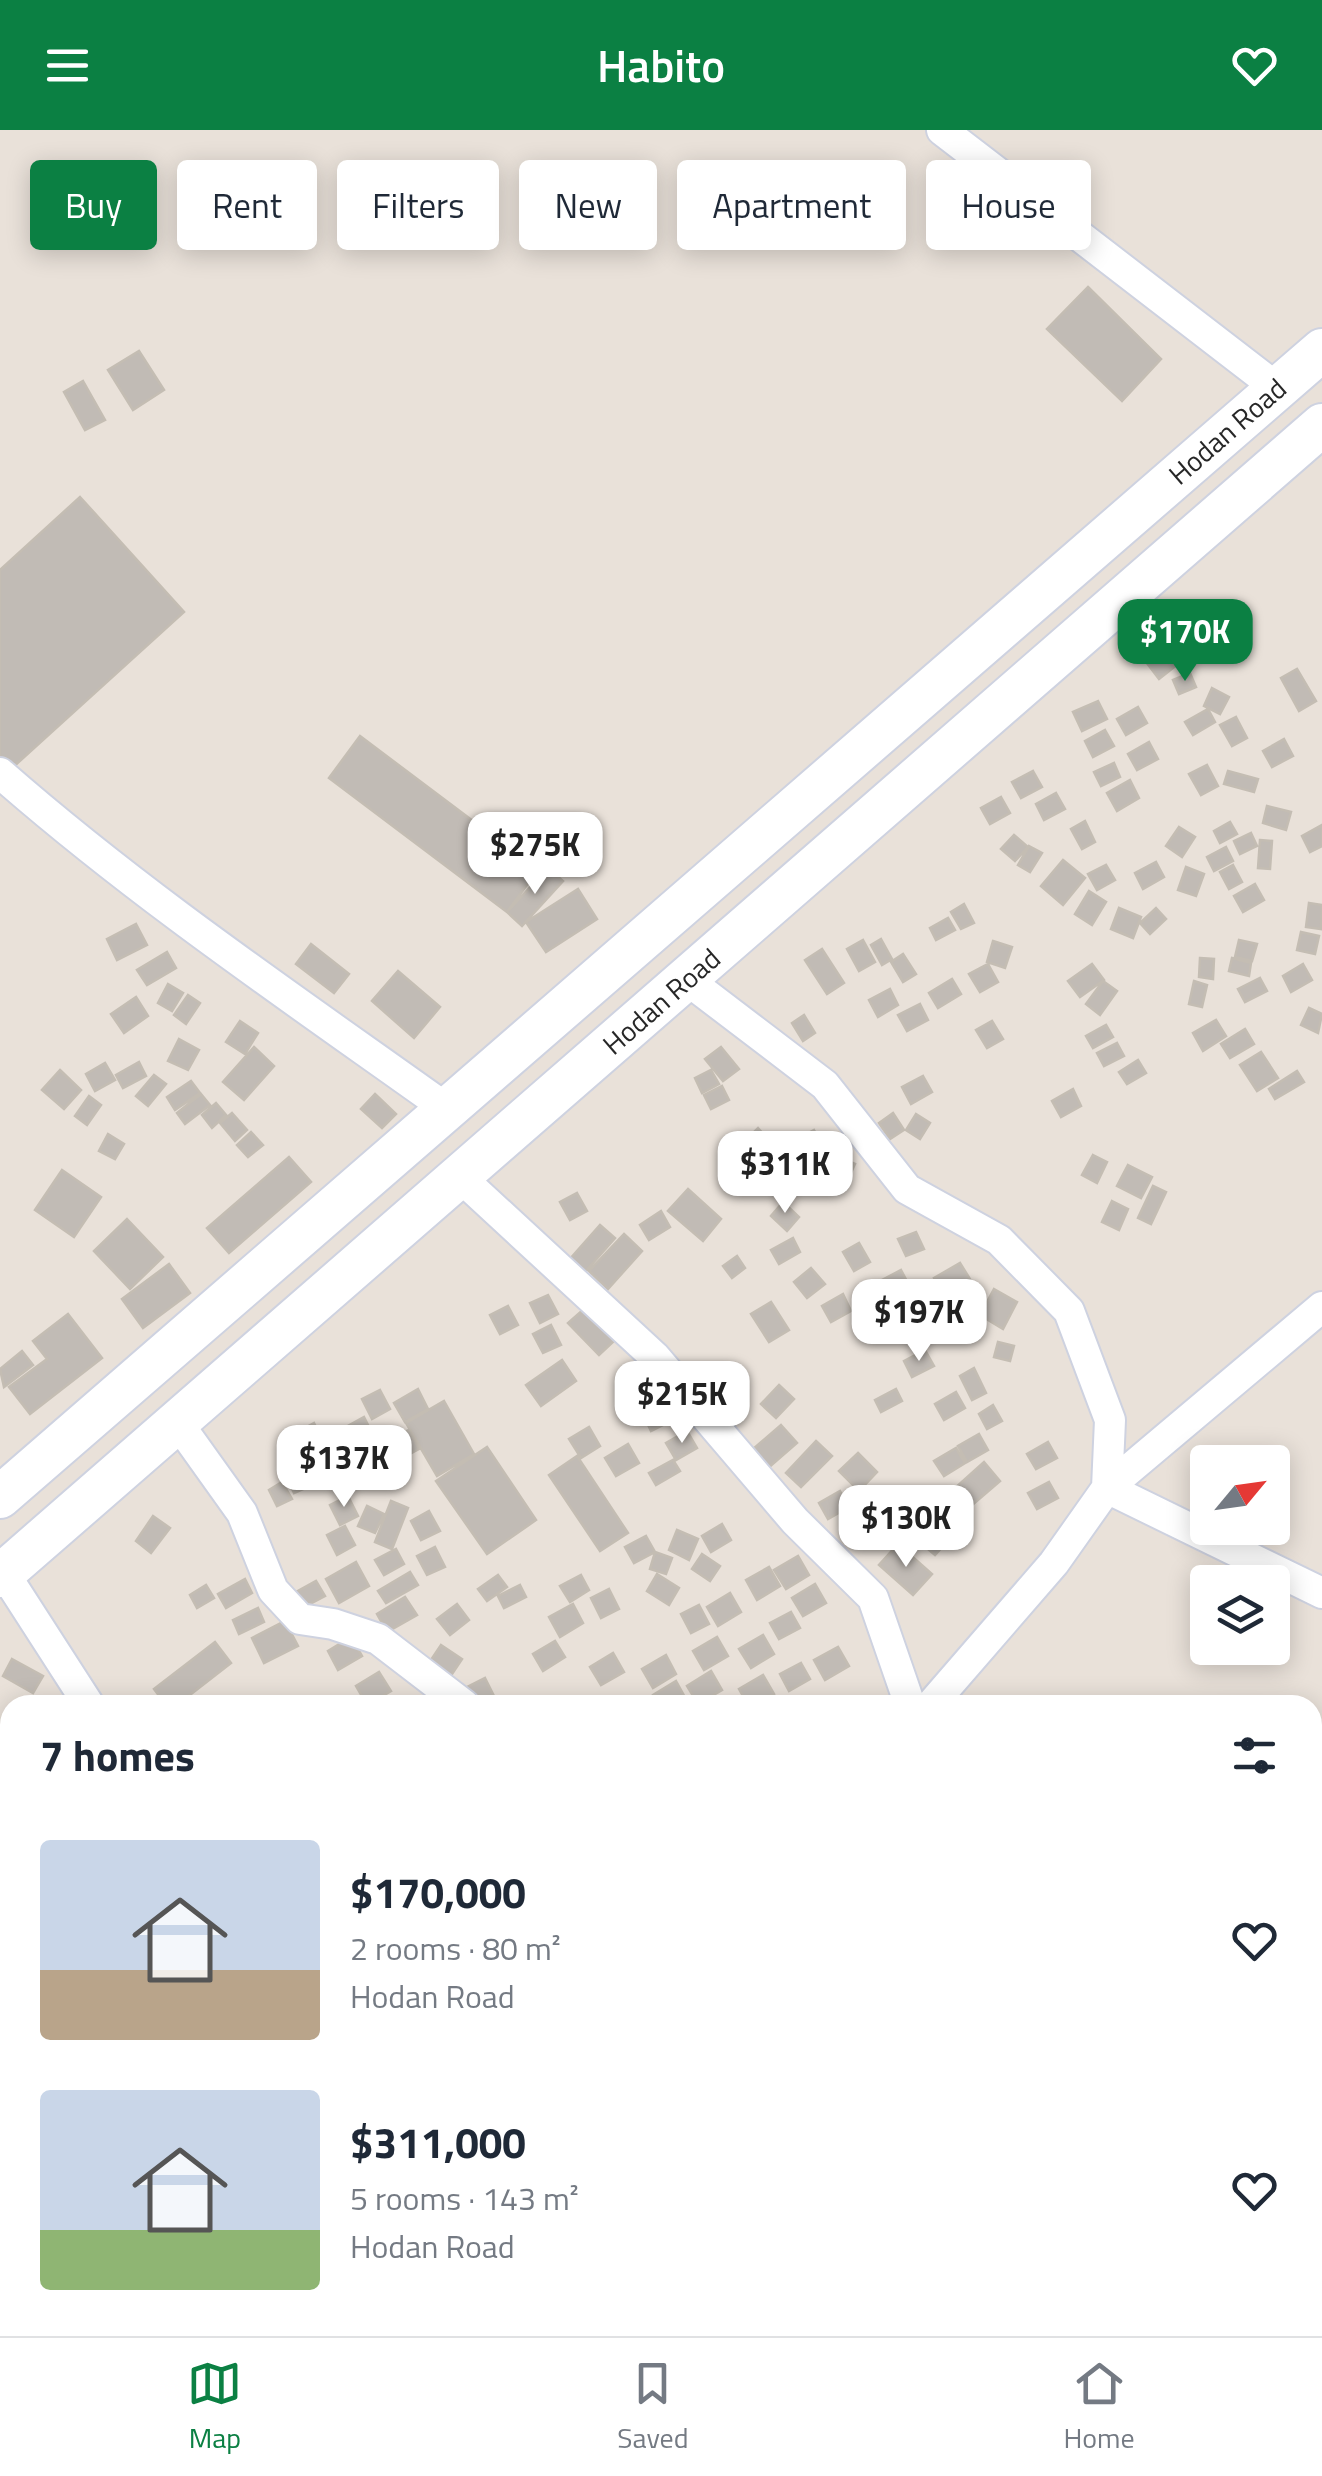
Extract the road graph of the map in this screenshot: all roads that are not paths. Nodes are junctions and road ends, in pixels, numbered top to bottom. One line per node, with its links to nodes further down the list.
1 (942, 130): 3 (street)
2 (1322, 350): 3 (main road, Hodan Road)
3 (1277, 388): 7 (main road, Hodan Road)
4 (1322, 425): 6 (main road, Hodan Road)
5 (0, 773): 7 (street)
6 (686, 980): 8 (main road, Hodan Road); 11 (street)
7 (447, 1109): 12 (main road, Hodan Road)
8 (459, 1176): 10 (main road, Hodan Road); 17 (street)
9 (1322, 1306): 11 (street)
10 (177, 1422): 13 (main road, Hodan Road); 16 (street)
11 (1107, 1488): 14 (street); 18 (street)
12 (0, 1498)
13 (2, 1574): 15 (street)
14 (1322, 1593)
15 (82, 1695)
16 (451, 1695)
17 (907, 1695)
18 (940, 1695)

